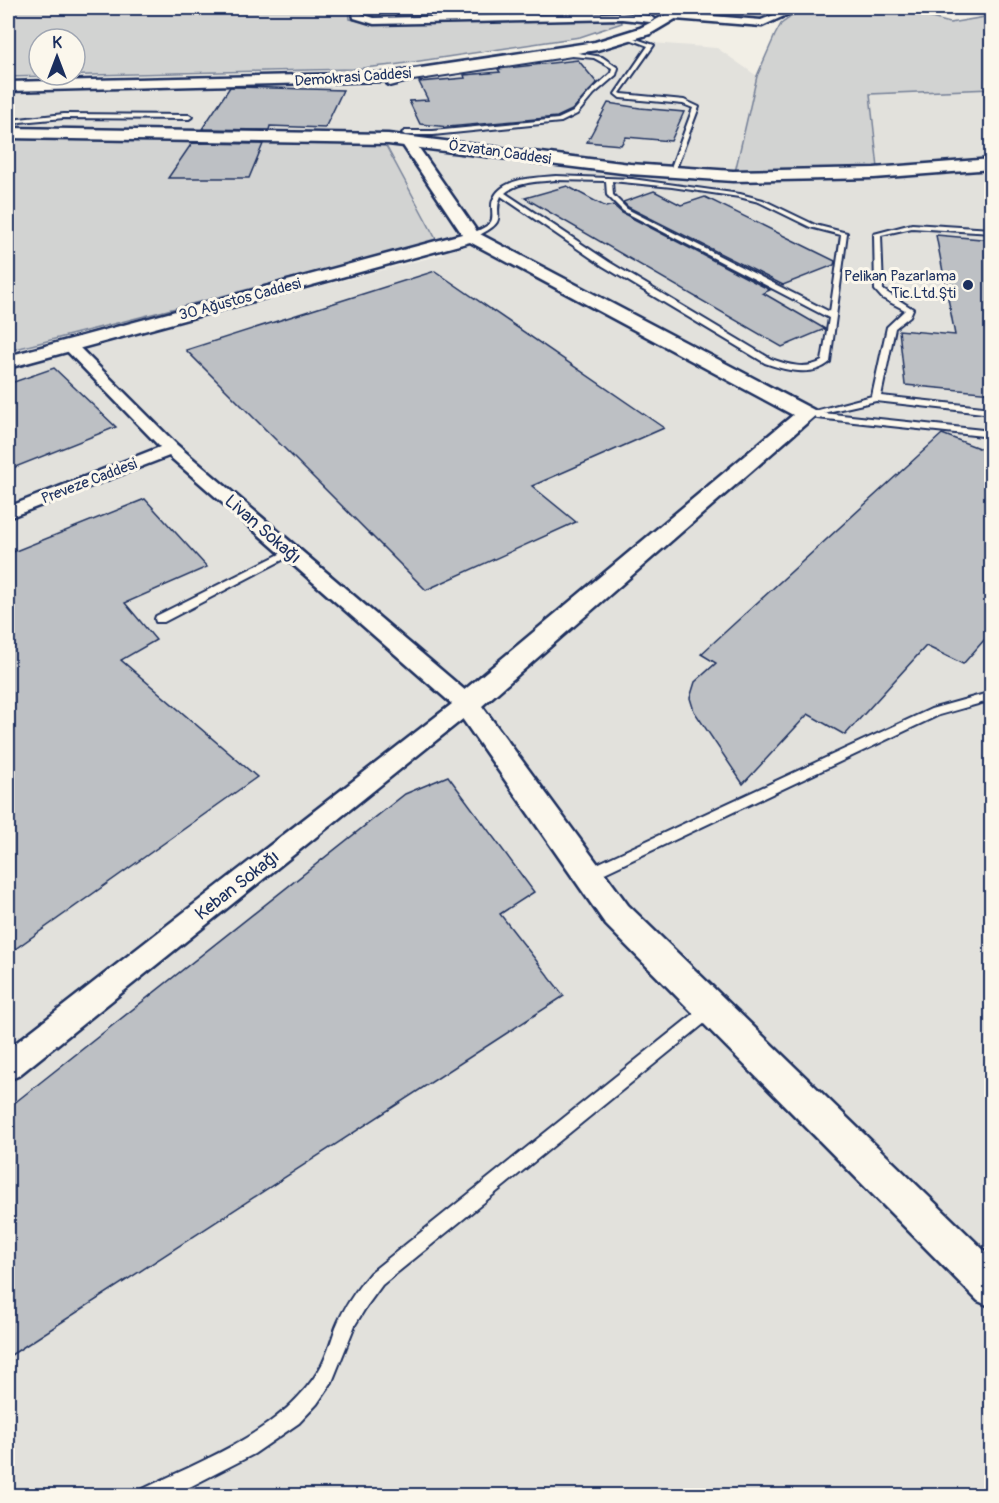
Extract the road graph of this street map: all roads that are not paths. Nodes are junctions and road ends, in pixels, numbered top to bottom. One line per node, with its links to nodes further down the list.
1 (356, 8): 5 (street)
2 (688, 8): 4 (main road, Demokrasi Caddesi)
3 (798, 8): 4 (street)
4 (673, 12): 5 (main road, Demokrasi Caddesi); 6 (main road, Demokrasi Caddesi)
5 (650, 19): 7 (main road, Demokrasi Caddesi)
6 (629, 37): 9 (main road, Demokrasi Caddesi); 15 (lane)
7 (8, 81)
8 (390, 84): 13 (lane)
9 (8, 87)
10 (189, 117): 11 (lane)
11 (8, 125)
12 (8, 133): 13 (main road, Özvatan Caddesi)
13 (406, 137): 15 (main road, Özvatan Caddesi); 19 (street)
14 (992, 164): 15 (main road, Özvatan Caddesi)
15 (672, 173)
16 (609, 181): 17 (lane); 20 (lane); 20 (lane)
17 (501, 193): 19 (lane); 20 (lane)
18 (992, 231): 23 (lane)
19 (472, 236): 21 (street, 30 Ağustos Caddesi); 25 (street)
20 (833, 317)
21 (69, 345): 22 (street, 30 Ağustos Caddesi); 27 (street, Livan Sokağı)
22 (8, 362)
23 (876, 398): 24 (lane); 25 (lane)
24 (992, 411)
25 (807, 414): 26 (lane); 32 (street)
26 (992, 434)
27 (171, 449): 28 (street, Preveze Caddesi); 29 (street, Livan Sokağı)
28 (8, 513)
29 (290, 552): 30 (lane); 32 (street, Livan Sokağı)
30 (160, 619)
31 (992, 696): 33 (lane)
32 (466, 704): 33 (street); 35 (street, Keban Sokağı)
33 (588, 875): 34 (street)
34 (711, 1009): 36 (street); 37 (lane)
35 (8, 1066)
36 (992, 1287)
37 (150, 1496)

